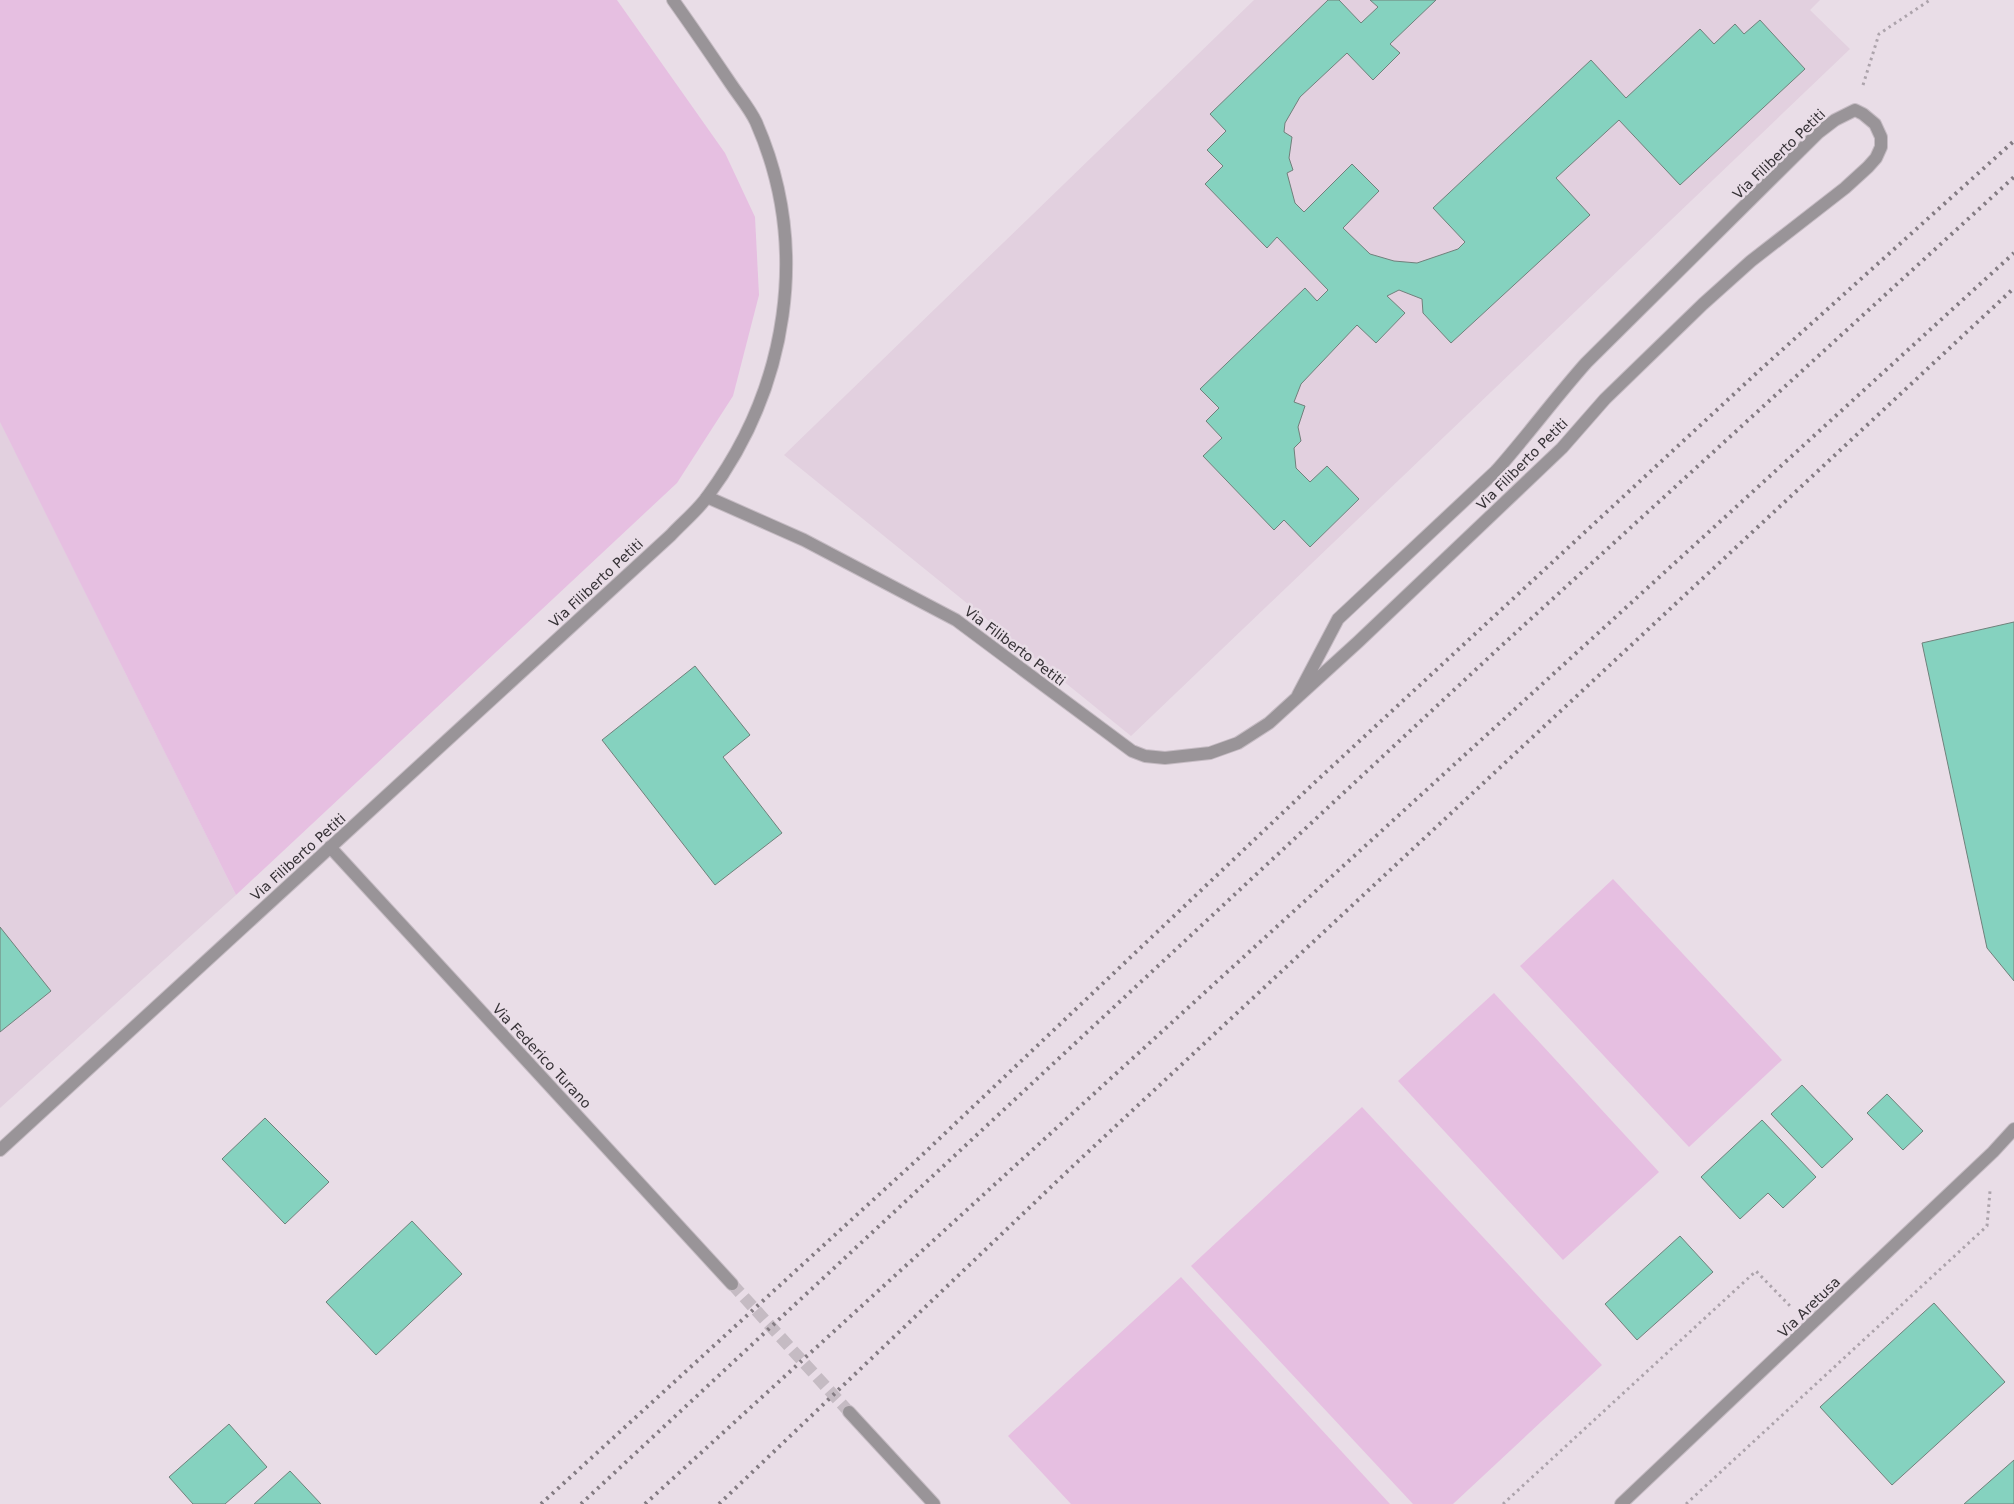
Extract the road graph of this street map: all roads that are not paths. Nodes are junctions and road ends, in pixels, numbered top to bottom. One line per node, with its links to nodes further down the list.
1 (673, 0): 2 (street)
2 (706, 498): 3 (street, Via Filiberto Petiti); 4 (street, Via Filiberto Petiti)
3 (1298, 695): 3 (street, Via Filiberto Petiti)
4 (330, 848): 6 (street, Via Filiberto Petiti); 7 (street, Via Federico Turano)
5 (2014, 1129): 10 (street, Via Aretusa)
6 (0, 1150)
7 (732, 1284)
8 (849, 1412): 9 (street)
9 (934, 1504)
10 (1621, 1504)

